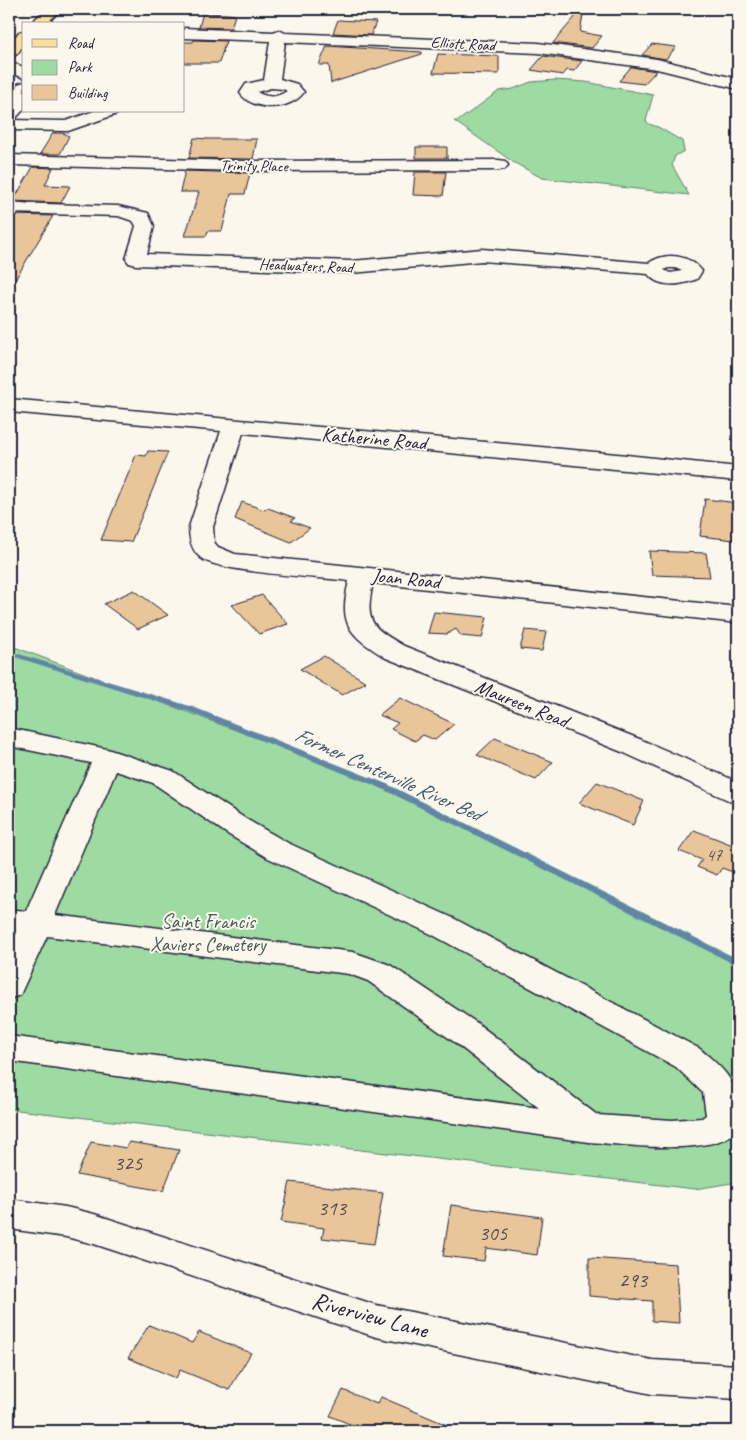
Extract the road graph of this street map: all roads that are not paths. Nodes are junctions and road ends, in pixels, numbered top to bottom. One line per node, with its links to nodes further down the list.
1 (55, 9): 2 (main road)
2 (43, 22)
3 (185, 32): 4 (street, Elliott Road)
4 (279, 35): 10 (street); 11 (street, Elliott Road)
5 (22, 37): 6 (main road)
6 (9, 53)
7 (22, 64): 8 (street)
8 (9, 65): 9 (street)
9 (22, 72)
10 (271, 84)
11 (738, 84)
12 (22, 92): 14 (street)
13 (108, 112): 15 (street)
14 (9, 115)
15 (9, 126)
16 (9, 160): 17 (street, Trinity Place)
17 (500, 165)
18 (9, 208): 19 (street, Headwaters Road)
19 (654, 268)
20 (9, 405): 21 (street, Katherine Road)
21 (234, 425): 22 (street, Katherine Road); 23 (street, Joan Road)
22 (738, 474)
23 (363, 574): 24 (street, Joan Road); 27 (street, Maureen Road)
24 (738, 615)
25 (9, 737): 26 (street)
26 (107, 758): 28 (street); 31 (street)
27 (738, 793)
28 (23, 921): 29 (street); 31 (street)
29 (9, 987)
30 (9, 1049): 31 (street)
31 (589, 1128)
32 (9, 1214): 33 (street, Riverview Lane)
33 (738, 1382)

